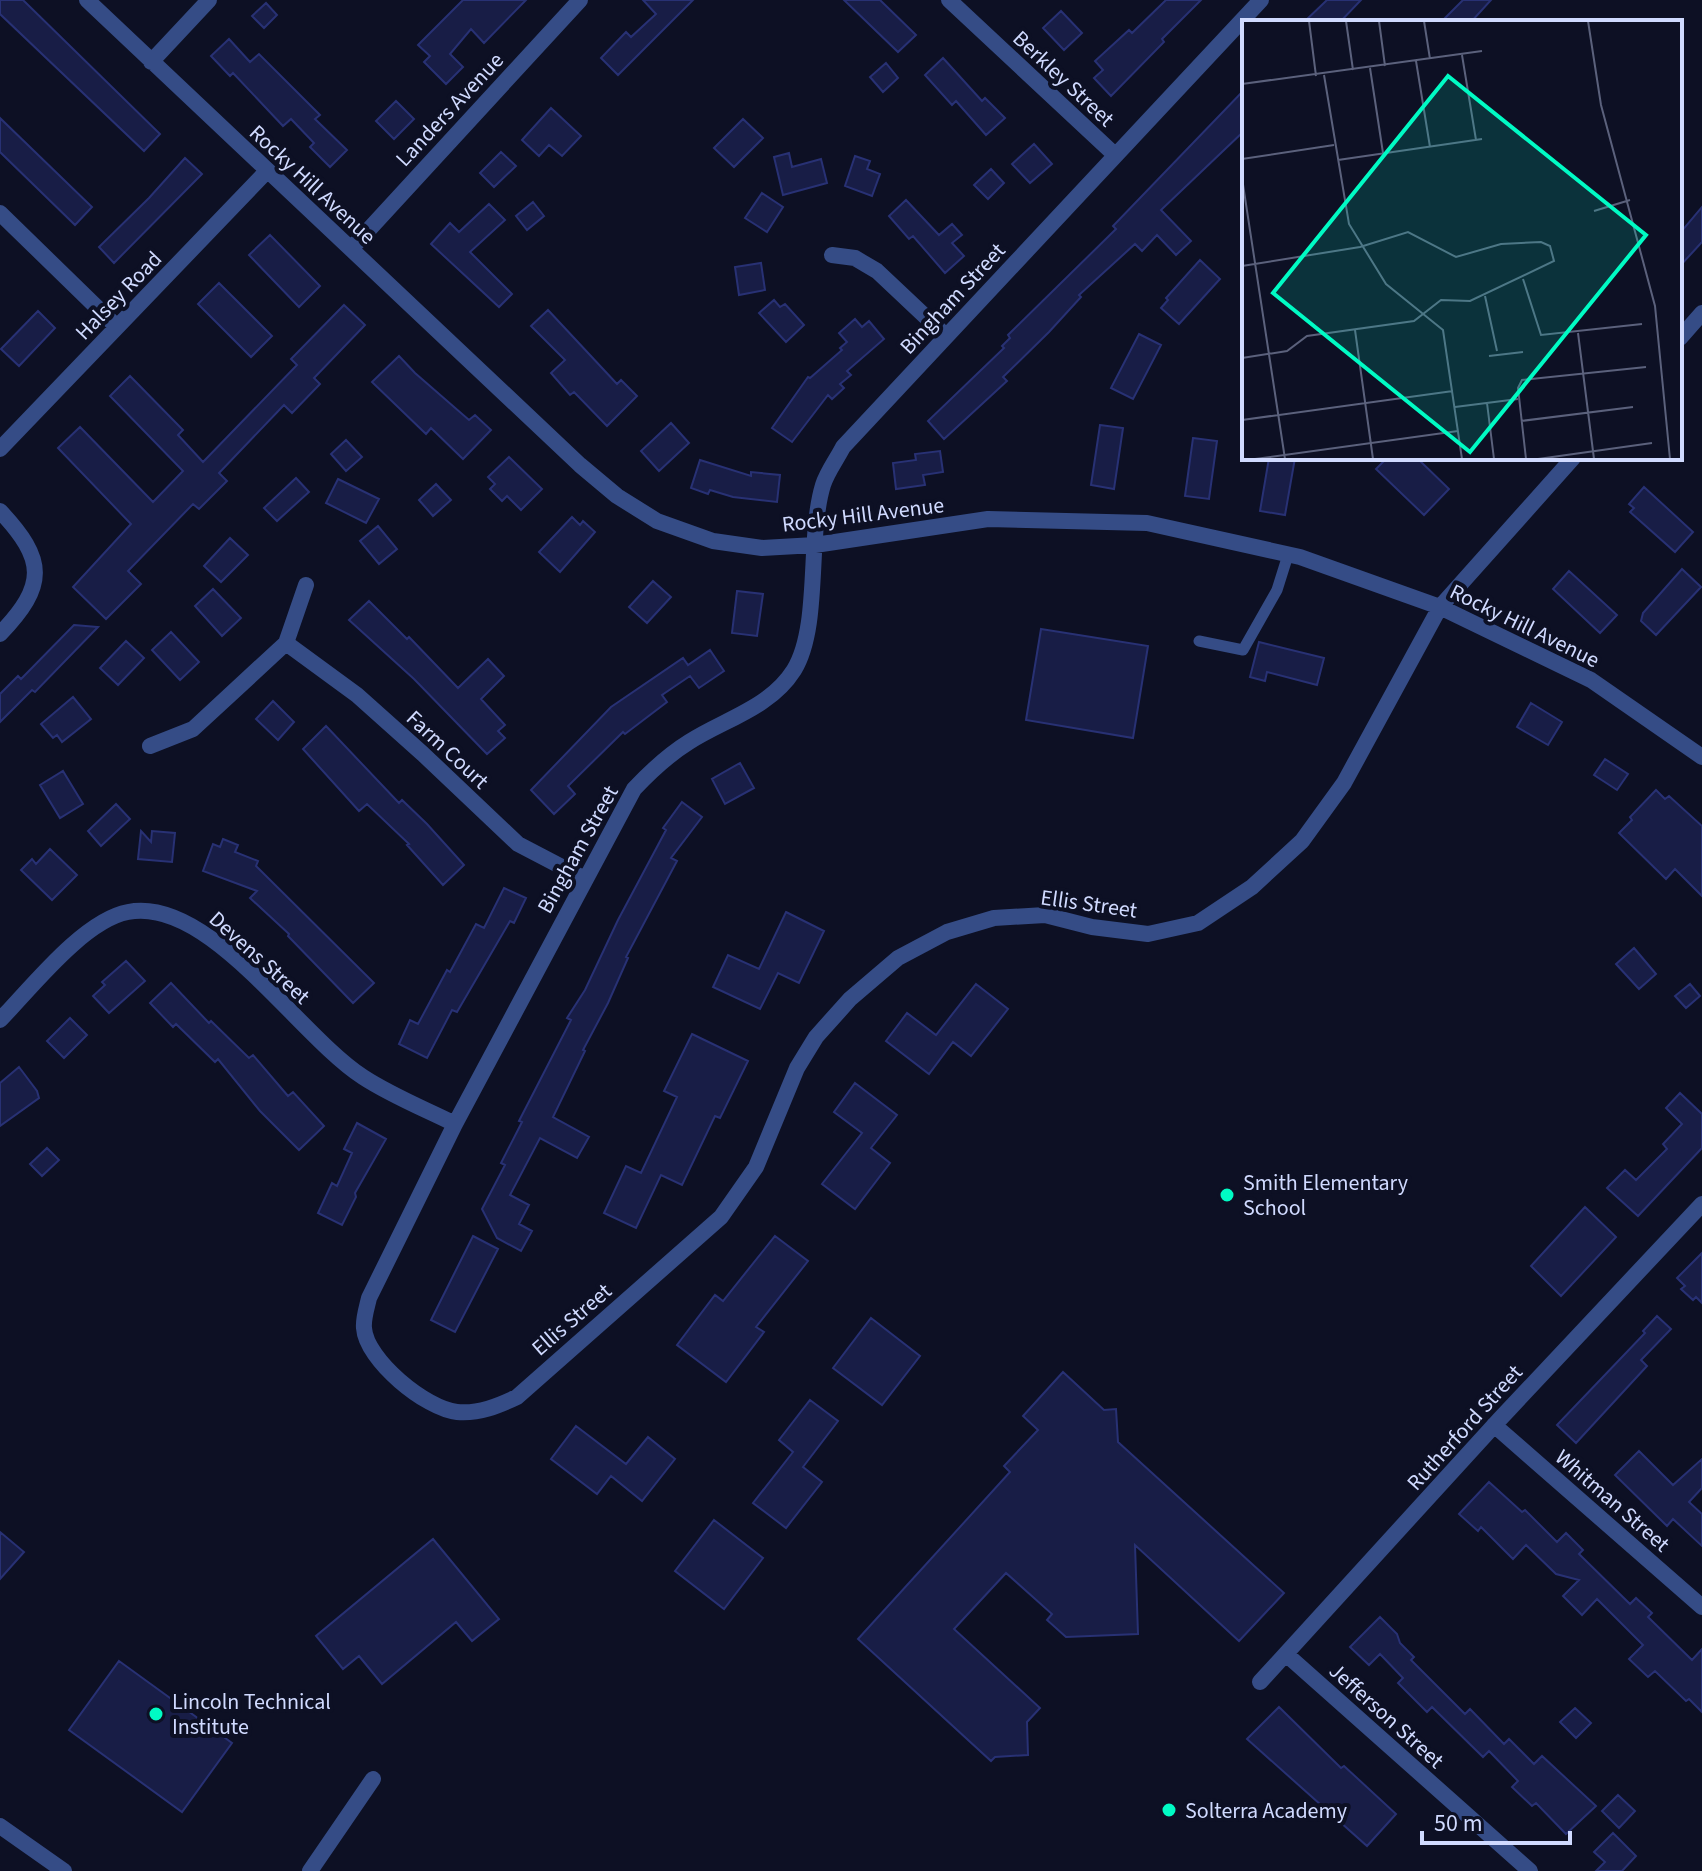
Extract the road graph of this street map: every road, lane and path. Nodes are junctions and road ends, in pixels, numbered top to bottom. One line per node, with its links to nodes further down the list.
1 (87, 0): 8 (street, Rocky Hill Avenue)
2 (209, 0): 8 (street)
3 (580, 0): 12 (street, Landers Avenue)
4 (949, 0): 9 (street, Berkley Street)
5 (1261, 0): 6 (street, Bingham Street)
6 (1242, 20)
7 (1242, 20): 9 (street, Bingham Street)
8 (151, 62): 10 (street, Rocky Hill Avenue)
9 (1115, 155): 16 (street, Bingham Street)
10 (267, 171): 12 (street, Rocky Hill Avenue); 15 (street, Halsey Road)
11 (0, 213): 15 (street)
12 (351, 249): 21 (street, Rocky Hill Avenue)
13 (832, 255): 16 (street)
14 (1702, 313): 17 (street)
15 (117, 327): 18 (street, Halsey Road)
16 (946, 336): 21 (street, Bingham Street)
17 (1682, 336)
18 (0, 449)
19 (1571, 460): 24 (street, Ellis Street)
20 (0, 511): 25 (street)
21 (815, 545): 22 (street, Rocky Hill Avenue); 30 (street, Bingham Street)
22 (1288, 555): 24 (street, Rocky Hill Avenue); 26 (lane)
23 (306, 585): 27 (street)
24 (1440, 607): 29 (street, Rocky Hill Avenue); 34 (street, Ellis Street)
25 (0, 634)
26 (1199, 641)
27 (286, 643): 28 (street); 30 (street, Farm Court)
28 (150, 746)
29 (1702, 757)
30 (585, 879): 32 (street, Bingham Street)
31 (0, 1020): 32 (street, Devens Street)
32 (455, 1124): 34 (street, Bingham Street)
33 (1702, 1204): 35 (street, Rutherford Street)
34 (370, 1351)
35 (1494, 1425): 36 (street, Whitman Street); 37 (street, Rutherford Street)
36 (1702, 1607)
37 (1287, 1655): 38 (street, Rutherford Street); 43 (street, Jefferson Street)
38 (1260, 1682)
39 (373, 1779): 42 (street)
40 (0, 1826): 41 (street)
41 (64, 1871)
42 (310, 1871)
43 (1530, 1871)

